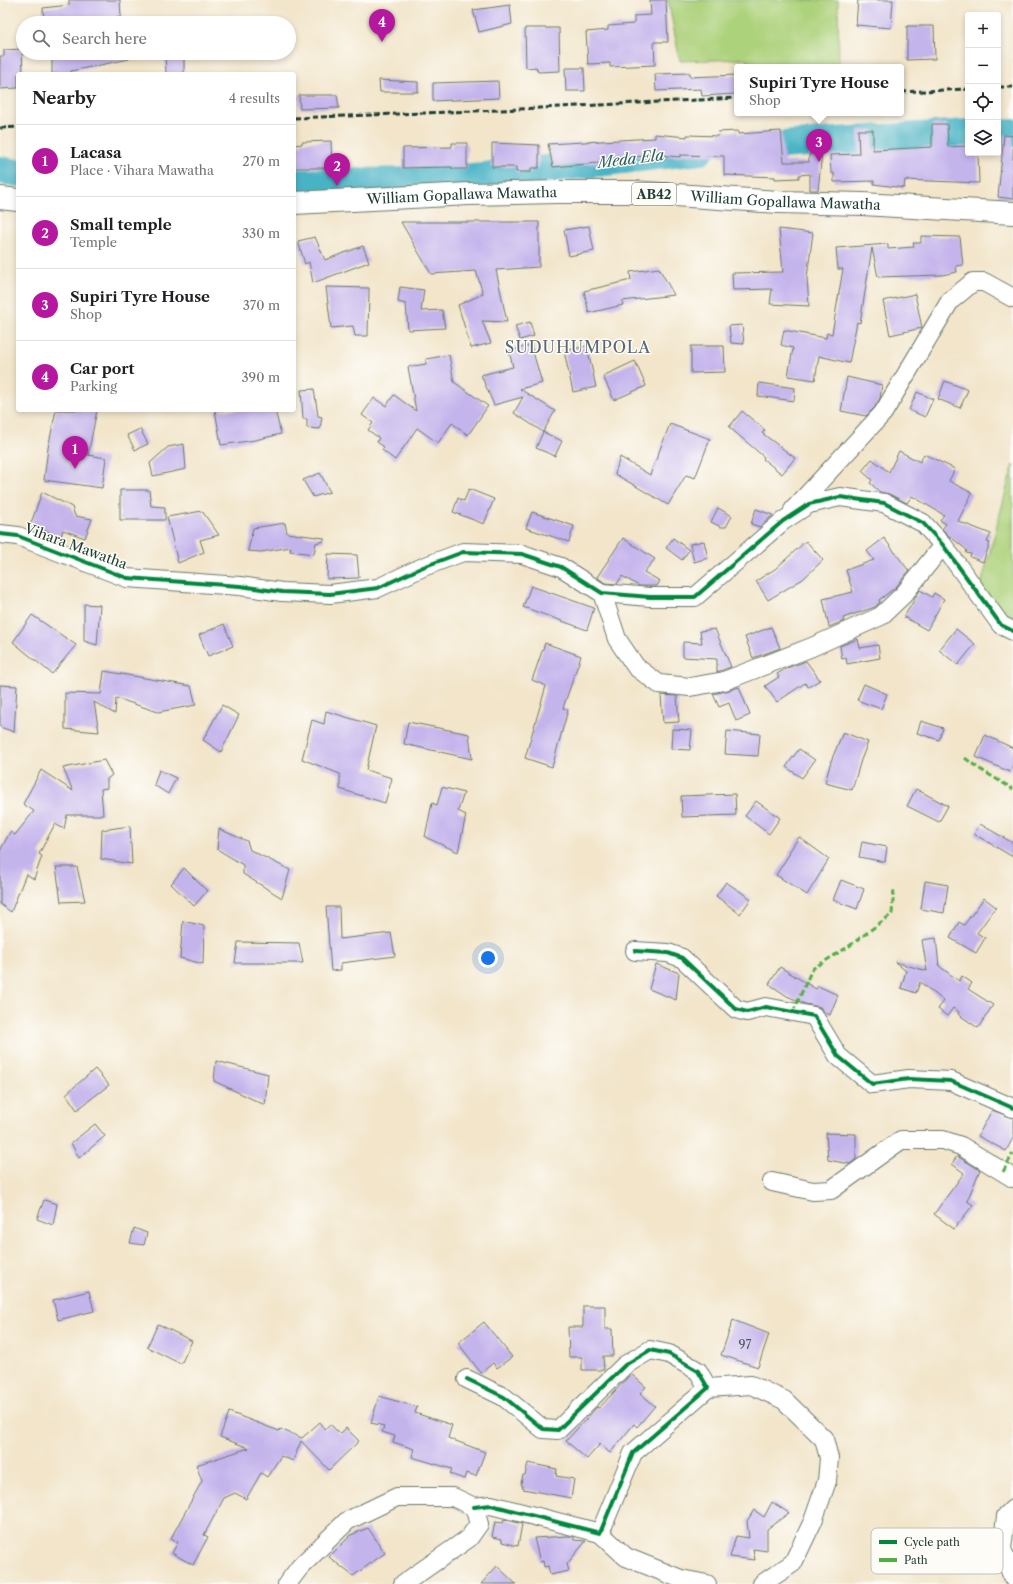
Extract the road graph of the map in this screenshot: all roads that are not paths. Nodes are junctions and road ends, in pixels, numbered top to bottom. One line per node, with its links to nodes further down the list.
1 (0, 198): 2 (main road)
2 (16, 200)
3 (296, 203): 4 (main road, William Gopallawa Mawatha / AB42)
4 (1013, 213)
5 (1013, 298): 6 (street)
6 (784, 521): 8 (street); 9 (street)
7 (0, 534): 9 (street, Vihara Mawatha)
8 (943, 545): 9 (street); 10 (street)
9 (602, 593)
10 (1013, 631)
11 (636, 951): 12 (street)
12 (1013, 1108)
13 (1013, 1178): 14 (street)
14 (772, 1182)
15 (467, 1379): 16 (street)
16 (708, 1388): 19 (street); 26 (street)
17 (474, 1507): 19 (street); 23 (street); 24 (street)
18 (1013, 1509): 20 (street)
19 (600, 1533): 25 (street)
20 (1003, 1541)
21 (1003, 1552): 22 (street)
22 (1013, 1578)
23 (287, 1584)
24 (403, 1584)
25 (707, 1584)
26 (762, 1584)

